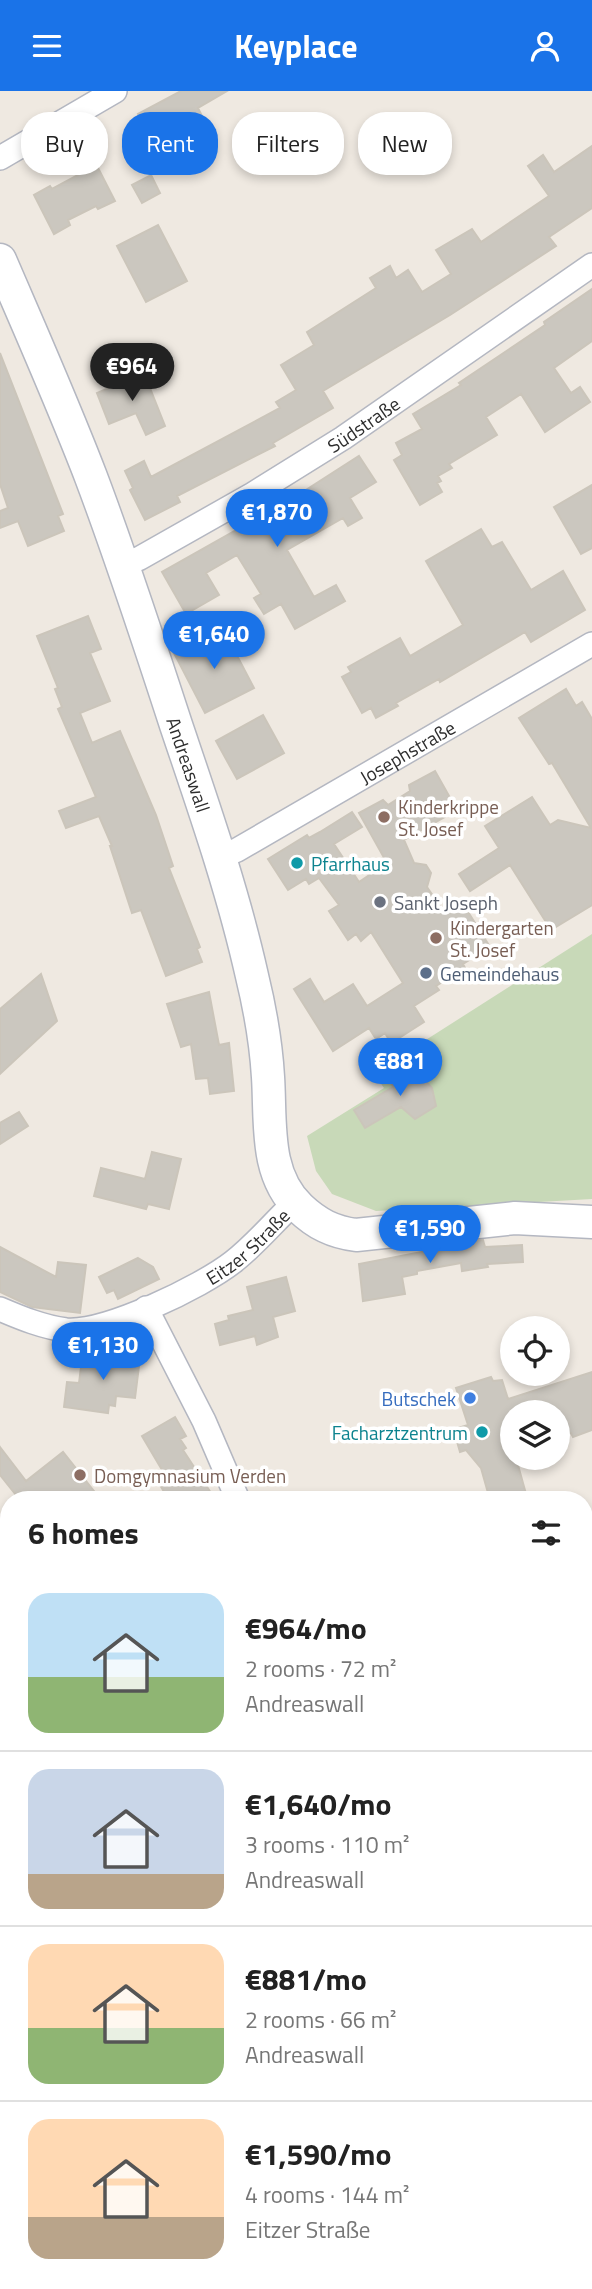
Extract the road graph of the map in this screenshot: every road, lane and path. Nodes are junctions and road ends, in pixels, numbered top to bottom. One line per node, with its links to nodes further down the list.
1 (115, 91): 2 (street)
2 (0, 158)
3 (0, 260): 5 (main road, Andreaswall)
4 (592, 265): 5 (street, Südstraße)
5 (122, 566): 7 (main road, Andreaswall)
6 (592, 644): 7 (street, Josephstraße)
7 (220, 857): 8 (main road, Andreaswall)
8 (294, 1203): 9 (main road, Eitzer Straße); 10 (street, Eitzer Straße)
9 (592, 1222)
10 (146, 1308): 11 (street, Eitzer Straße); 12 (street)
11 (0, 1310)
12 (234, 1491)

